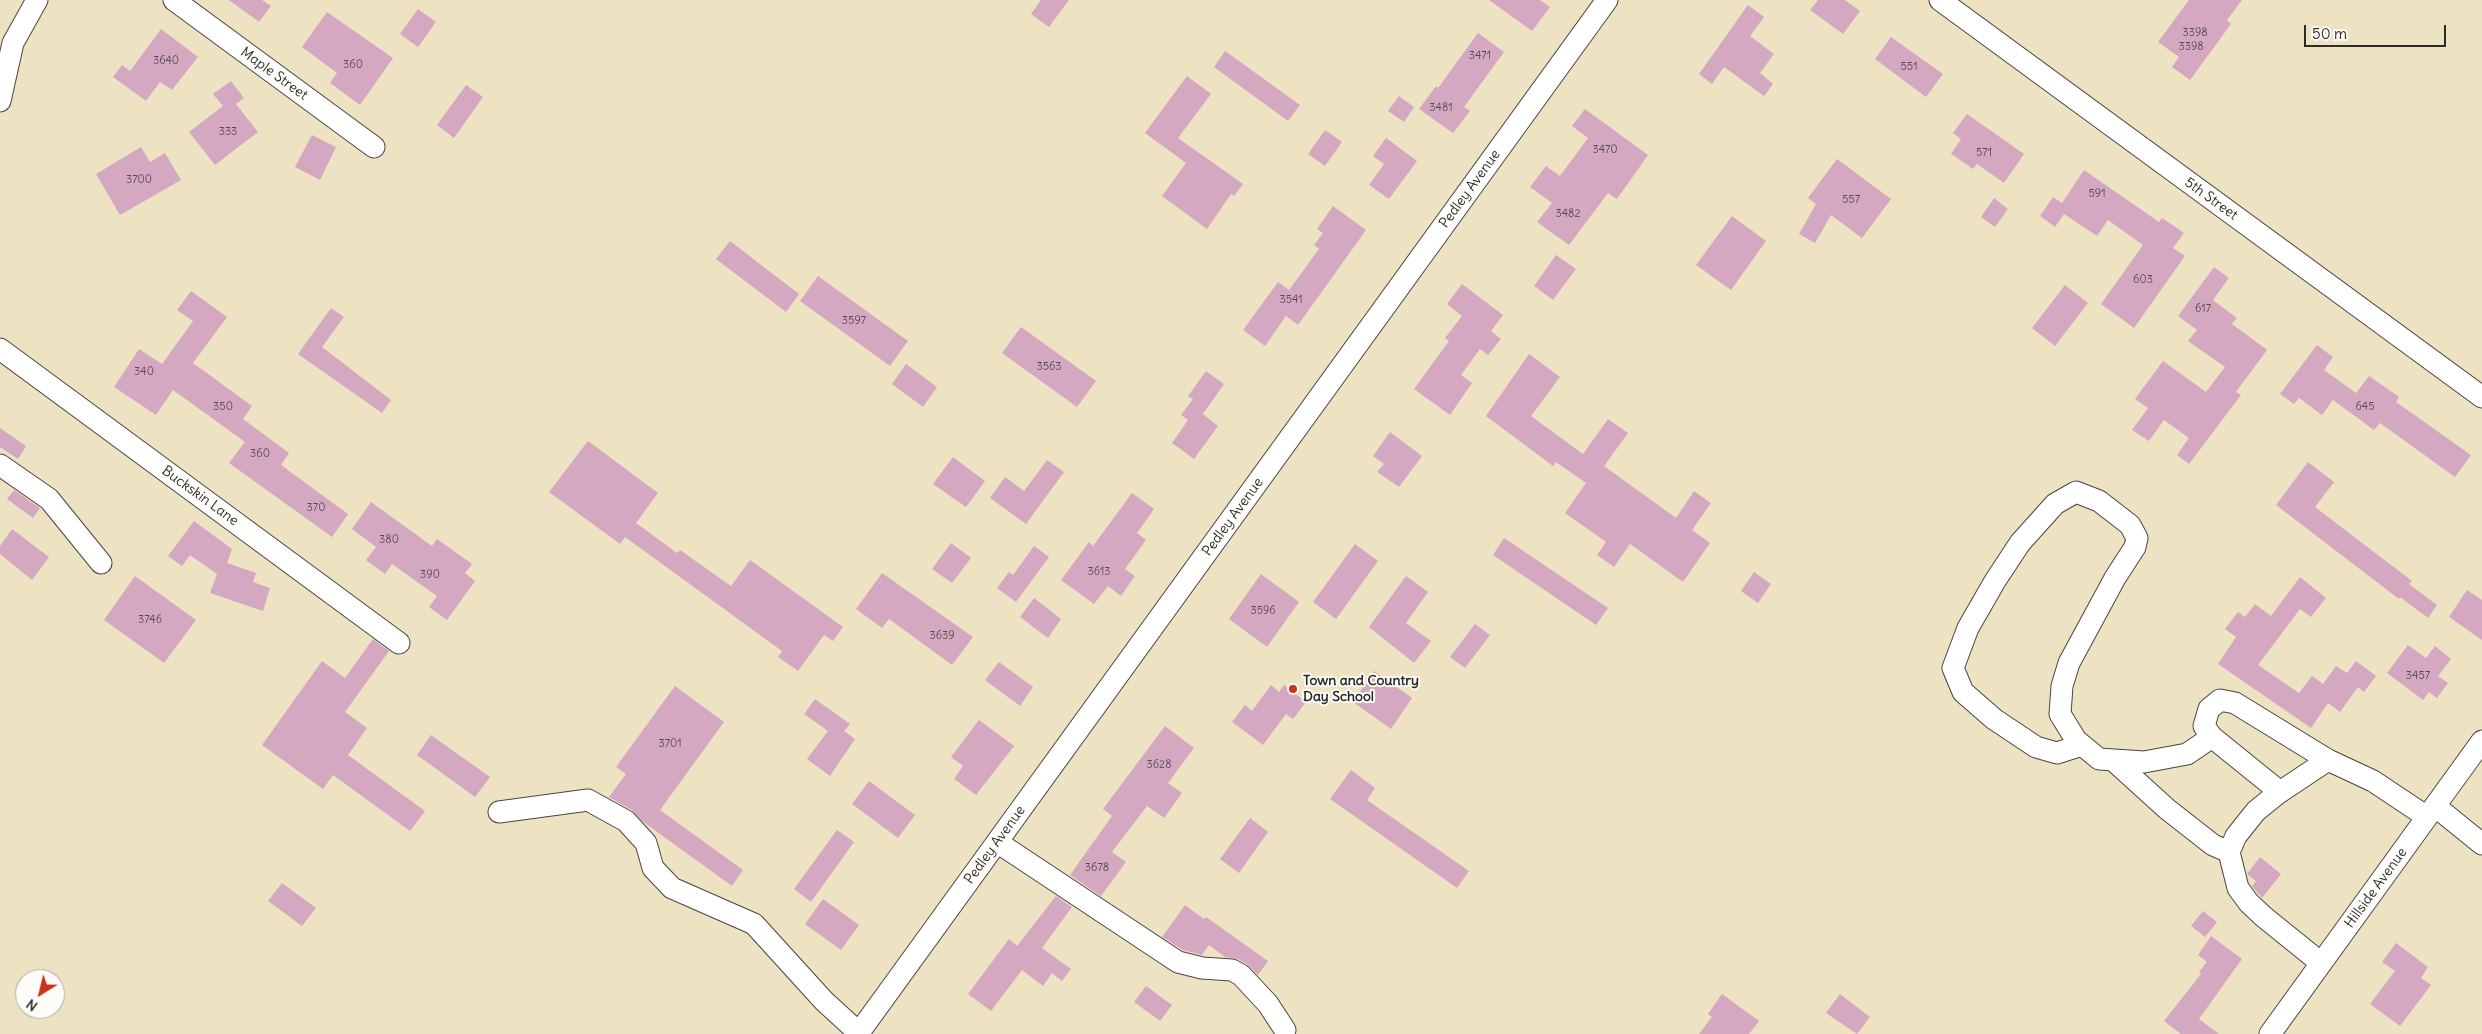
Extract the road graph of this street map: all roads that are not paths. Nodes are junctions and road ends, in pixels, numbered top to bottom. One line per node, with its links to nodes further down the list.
1 (37, 0): 5 (street)
2 (174, 0): 6 (street, Maple Street)
3 (1607, 0): 20 (street, Pedley Avenue)
4 (1940, 0): 8 (street, 5th Street)
5 (0, 100)
6 (374, 148)
7 (0, 350): 11 (street, Buckskin Lane)
8 (2482, 397)
9 (0, 465): 10 (street)
10 (101, 563)
11 (399, 643)
12 (2212, 737): 15 (street); 16 (street); 17 (street)
13 (2482, 741): 18 (street, Hillside Avenue)
14 (2082, 745): 14 (street); 15 (street)
15 (2113, 760): 22 (street)
16 (2328, 760): 17 (street); 18 (street)
17 (2280, 792): 22 (street)
18 (2431, 811): 21 (street); 23 (street, Hillside Avenue)
19 (499, 812): 25 (street)
20 (997, 842): 24 (street); 25 (street, Pedley Avenue)
21 (2482, 844)
22 (2230, 852): 23 (street)
23 (2321, 963): 26 (street, Hillside Avenue)
24 (1285, 1030)
25 (858, 1033)
26 (2273, 1033)

